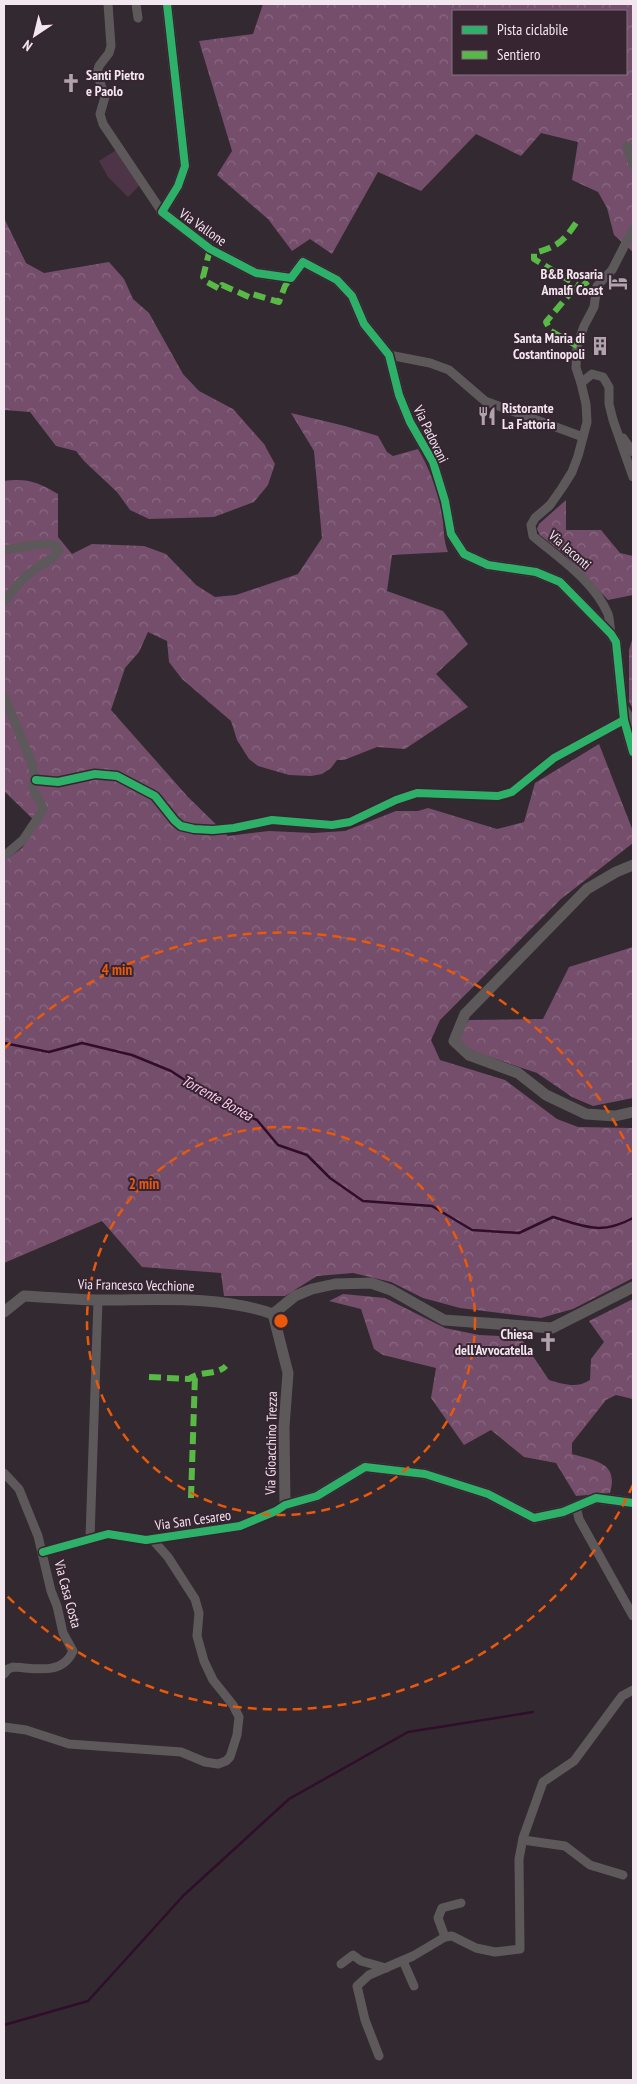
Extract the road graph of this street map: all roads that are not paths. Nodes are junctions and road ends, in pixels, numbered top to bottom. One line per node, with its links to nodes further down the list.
1 (108, 4): 7 (street, Via Vallone)
2 (136, 4): 4 (street)
3 (167, 4): 7 (street, Via Vallone)
4 (138, 18)
5 (626, 146): 6 (street)
6 (633, 165)
7 (162, 212): 9 (street, Via Vallone)
8 (633, 230): 10 (street, Via Iaconti)
9 (389, 355): 12 (street); 17 (street, Via Padovani)
10 (581, 384): 11 (street); 12 (street, Via Iaconti)
11 (618, 432): 13 (street); 14 (street)
12 (583, 437): 17 (street, Via Iaconti)
13 (633, 452)
14 (633, 477)
15 (4, 550): 16 (street)
16 (4, 602)
17 (611, 634): 19 (street, Via Padovani)
18 (4, 696): 21 (street)
19 (628, 722): 20 (street, Via Padovani); 21 (street)
20 (633, 752)
21 (36, 780): 22 (street)
22 (4, 856)
23 (633, 865): 24 (street)
24 (633, 1112)
25 (633, 1287): 28 (street)
26 (98, 1300): 27 (street, Via Francesco Vecchione); 28 (street, Via Francesco Vecchione); 33 (street)
27 (4, 1312)
28 (273, 1314): 31 (street, Via Gioacchino Trezza)
29 (4, 1473): 35 (street)
30 (633, 1503): 32 (street, Via Gioacchino Trezza)
31 (285, 1505): 32 (street, Via Gioacchino Trezza); 34 (street, Via San Cesareo)
32 (576, 1506): 36 (street)
33 (90, 1538): 34 (street, Via San Cesareo); 35 (street, Via San Cesareo)
34 (152, 1539): 39 (street)
35 (43, 1552): 37 (street, Via Casa Costa)
36 (633, 1616)
37 (4, 1674)
38 (633, 1690): 40 (street)
39 (4, 1727)
40 (522, 1840): 41 (street); 43 (street)
41 (623, 1875)
42 (461, 1904): 43 (street)
43 (445, 1937): 44 (street)
44 (403, 1961): 46 (street); 47 (street)
45 (341, 1964): 46 (street)
46 (386, 1968): 48 (street)
47 (414, 1986)
48 (380, 2056)

